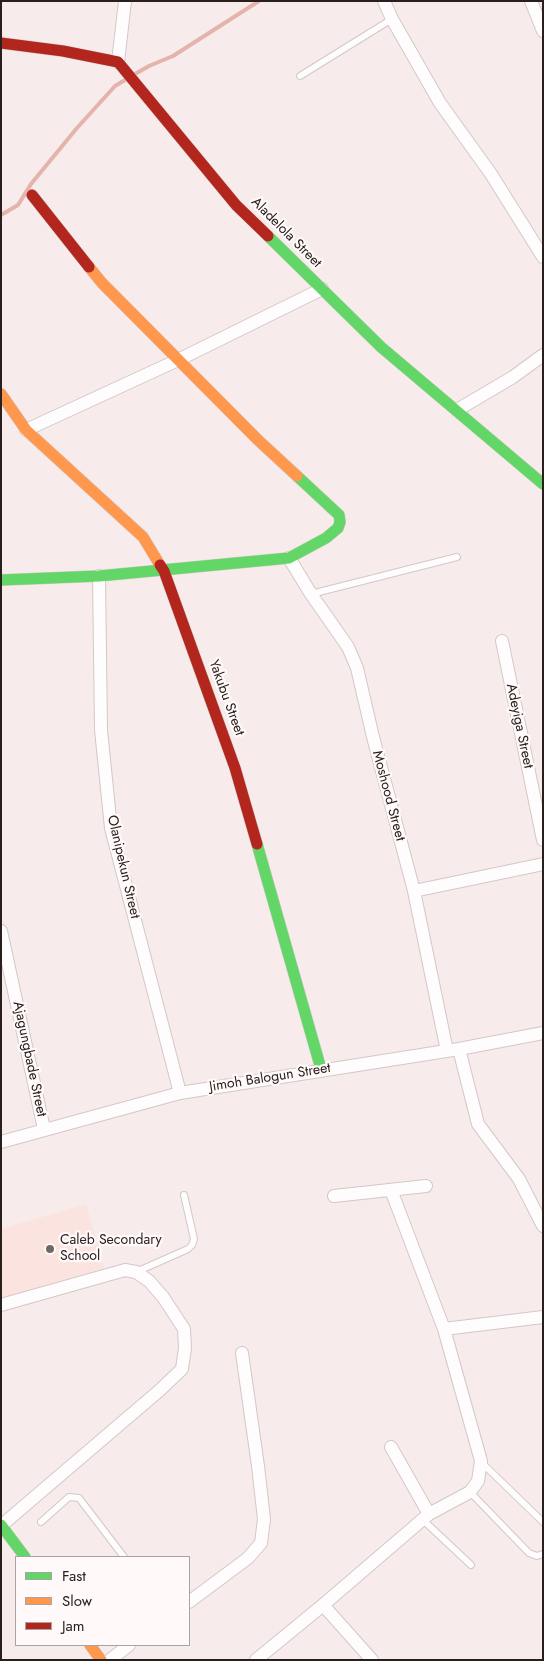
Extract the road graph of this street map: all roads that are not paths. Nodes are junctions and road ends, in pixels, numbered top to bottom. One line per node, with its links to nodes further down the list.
1 (125, 1): 7 (street)
2 (384, 1): 4 (street)
3 (530, 1): 5 (street)
4 (392, 19): 8 (lane); 10 (street)
5 (543, 31)
6 (1, 43): 7 (street)
7 (120, 63): 11 (street, Aladelola Street)
8 (300, 76)
9 (32, 195): 13 (street)
10 (543, 257)
11 (322, 289): 13 (street); 15 (street, Aladelola Street)
12 (543, 355): 15 (street)
13 (178, 360): 16 (street); 19 (street)
14 (1, 394): 16 (street, Yakubu Street)
15 (458, 410): 17 (street, Aladelola Street)
16 (26, 430): 20 (street, Yakubu Street)
17 (543, 484)
18 (457, 557): 23 (lane)
19 (289, 558): 20 (street); 23 (street, Moshood Street)
20 (164, 571): 21 (street); 31 (street, Yakubu Street)
21 (99, 576): 22 (street); 32 (street, Olanipekun Street)
22 (1, 580)
23 (311, 594): 27 (street, Moshood Street)
24 (502, 641): 25 (street, Adeyiga Street)
25 (543, 840)
26 (543, 864): 27 (street)
27 (414, 891): 30 (street, Moshood Street)
28 (1, 931): 33 (street, Ajagungbade Street)
29 (543, 1033): 30 (street, Jimoh Balogun Street)
30 (453, 1050): 31 (street, Jimoh Balogun Street); 39 (street, Moshood Street)
31 (321, 1069): 32 (street, Jimoh Balogun Street)
32 (180, 1093): 33 (street, Jimoh Balogun Street)
33 (44, 1129): 34 (street, Jimoh Balogun Street)
34 (1, 1142)
35 (426, 1186): 36 (street)
36 (391, 1190): 38 (street); 43 (street)
37 (184, 1195): 40 (lane)
38 (334, 1196)
39 (543, 1226)
40 (136, 1272): 41 (street); 51 (street)
41 (1, 1304)
42 (543, 1317): 43 (street)
43 (444, 1329): 46 (street)
44 (242, 1353): 56 (street)
45 (391, 1447): 48 (street)
46 (481, 1461): 47 (street); 50 (lane)
47 (470, 1492): 48 (street); 52 (lane)
48 (426, 1517): 55 (lane); 57 (street)
49 (41, 1522): 54 (lane)
50 (543, 1522)
51 (1, 1525): 53 (street)
52 (543, 1554)
53 (24, 1556)
54 (123, 1556)
55 (471, 1566)
56 (190, 1601)
57 (323, 1605): 62 (street); 63 (street)
58 (91, 1646): 60 (street)
59 (128, 1646): 61 (street)
60 (101, 1660)
61 (110, 1660)
62 (256, 1660)
63 (372, 1660)

